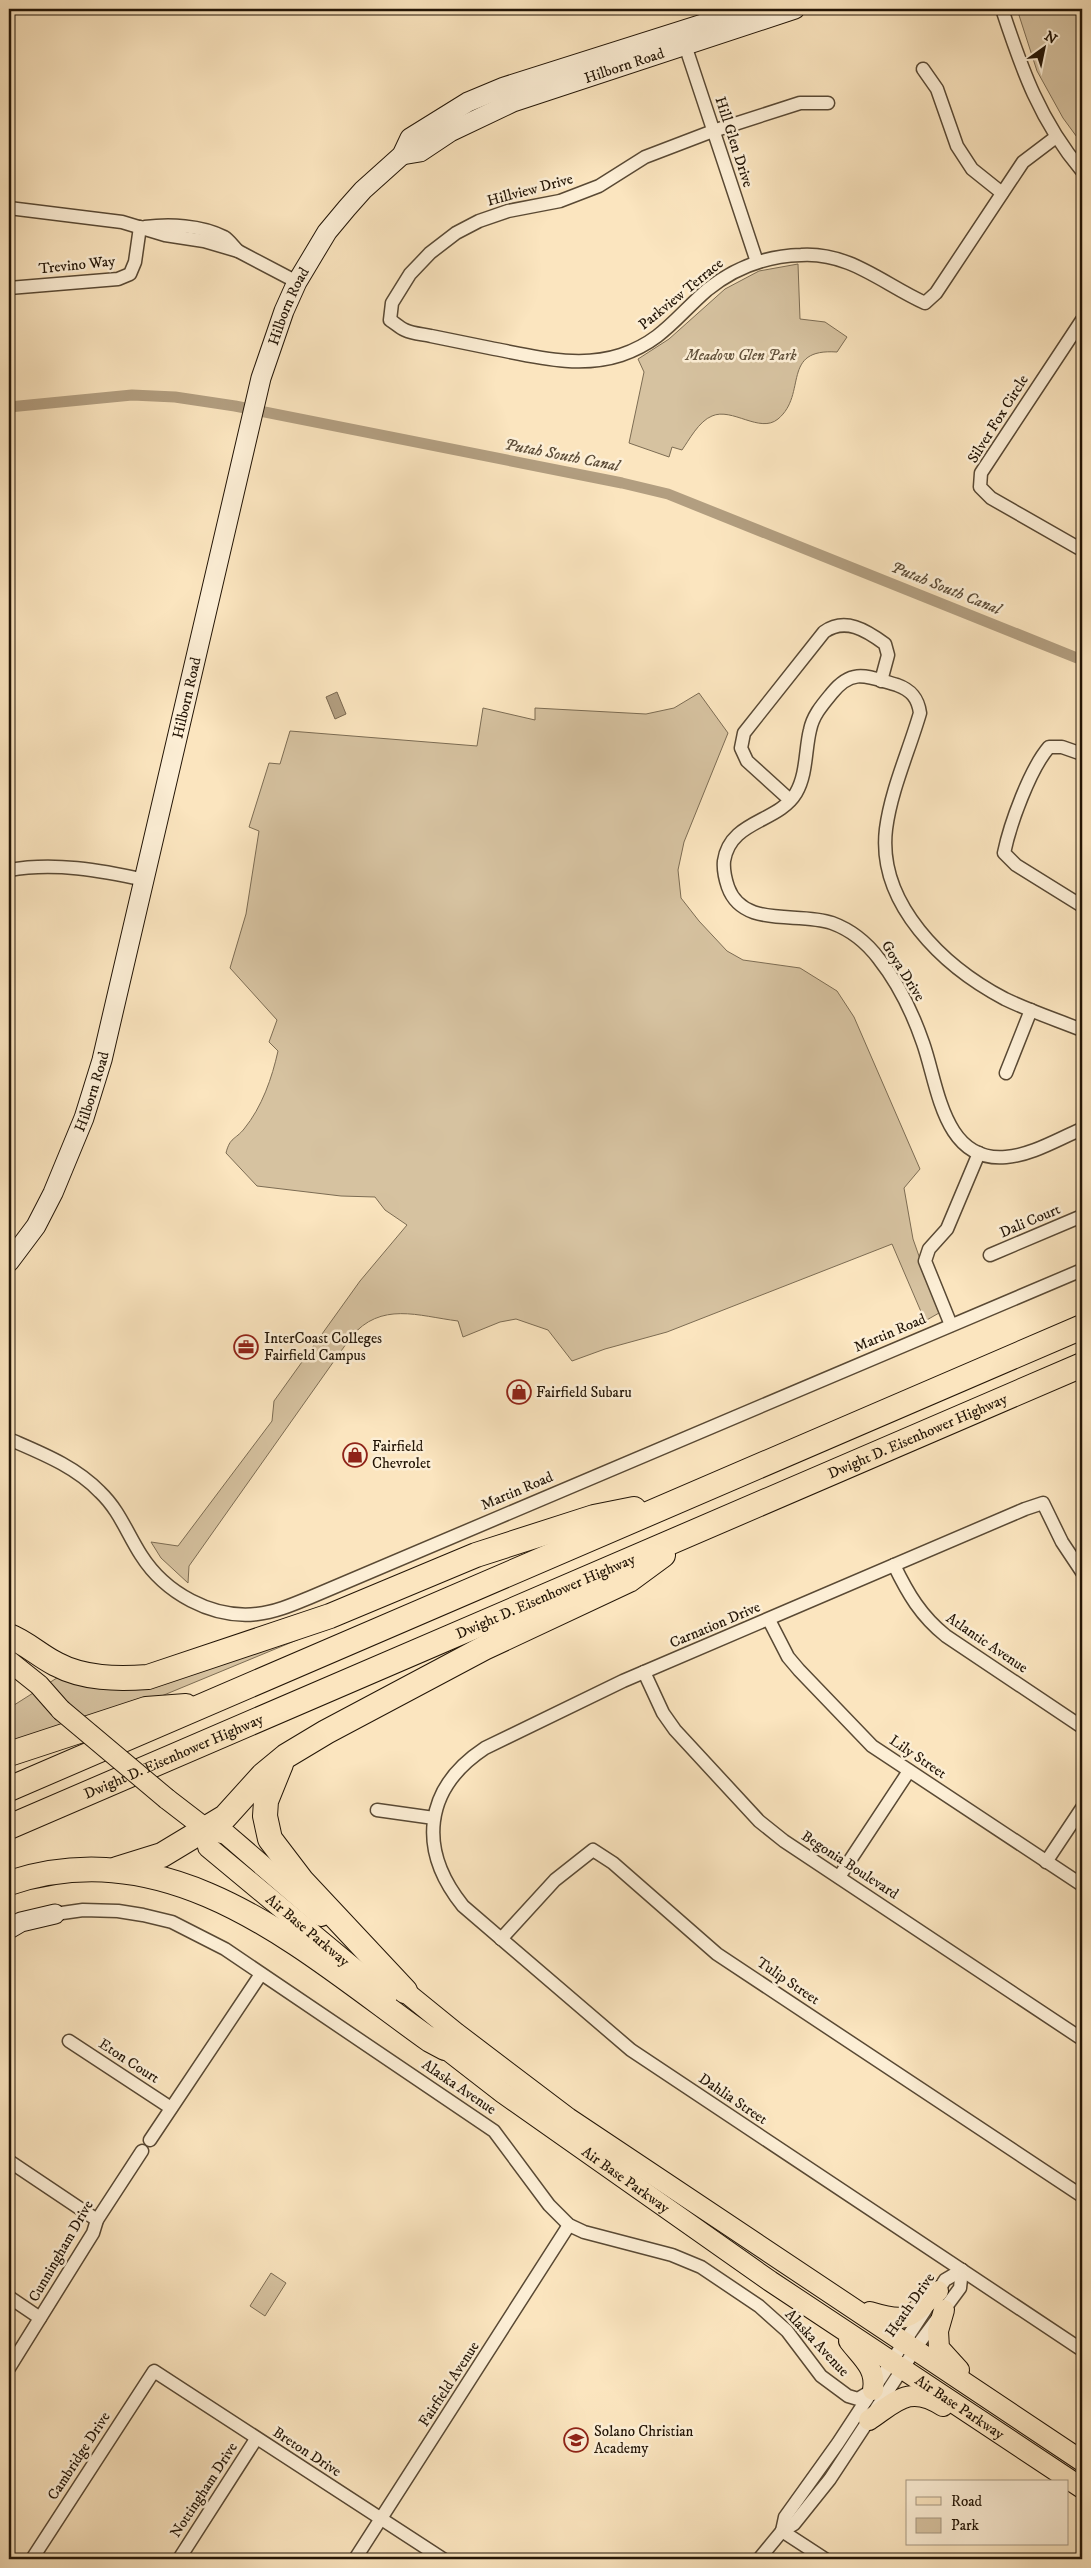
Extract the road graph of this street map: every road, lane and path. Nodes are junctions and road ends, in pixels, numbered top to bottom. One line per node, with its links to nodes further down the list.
1 (750, 9): 4 (street, Hilborn Road)
2 (795, 9): 4 (street, Hilborn Road)
3 (1002, 9): 8 (street)
4 (682, 39): 7 (street, Hill Glen Drive); 17 (street, Hilborn Road)
5 (923, 69): 10 (street)
6 (828, 103): 7 (street, Hillview Drive)
7 (714, 131): 16 (street, Hill Glen Drive); 19 (street, Hillview Drive)
8 (1056, 137): 9 (street); 10 (street, Parkview Terrace)
9 (1082, 171)
10 (1002, 193): 16 (street, Parkview Terrace)
11 (9, 208): 12 (street)
12 (140, 227): 13 (street); 14 (street); 18 (street, Trevino Way)
13 (183, 227): 14 (street); 15 (street)
14 (204, 241): 15 (street)
15 (238, 251): 17 (street)
16 (757, 262): 19 (street, Parkview Terrace)
17 (297, 282): 26 (street, Hilborn Road)
18 (9, 288)
19 (390, 320)
20 (1082, 320): 21 (street, Silver Fox Circle)
21 (1082, 550)
22 (881, 680): 24 (street, Goya Drive); 24 (street); 28 (street, Goya Drive)
23 (1082, 754): 27 (street)
24 (790, 800): 32 (street, Goya Drive)
25 (9, 870): 26 (street)
26 (145, 880): 35 (street, Hilborn Road)
27 (1082, 906)
28 (1031, 1010): 29 (street, Goya Drive); 30 (street)
29 (1082, 1030)
30 (1006, 1073)
31 (1082, 1129): 32 (street, Goya Drive)
32 (979, 1153): 37 (street)
33 (1082, 1216): 34 (street, Dali Court)
34 (990, 1255)
35 (9, 1262)
36 (1082, 1270): 37 (street, Martin Road)
37 (951, 1325): 40 (street, Martin Road)
38 (1082, 1327): 41 (highway)
39 (1082, 1365): 42 (highway, Dwight D. Eisenhower Highway)
40 (9, 1439)
41 (680, 1500): 46 (highway); 49 (highway)
42 (698, 1530): 52 (highway); 58 (highway, Dwight D. Eisenhower Highway)
43 (894, 1565): 44 (street, Carnation Drive); 45 (street, Carnation Drive); 50 (street, Atlantic Avenue)
44 (1082, 1572)
45 (769, 1620): 48 (street, Carnation Drive); 53 (street, Lily Street)
46 (9, 1636)
47 (9, 1661): 59 (main road, Air Base Parkway, bridge)
48 (644, 1672): 57 (street, Carnation Drive); 62 (street, Begonia Boulevard)
49 (205, 1704): 51 (highway); 54 (highway)
50 (1082, 1727)
51 (9, 1754)
52 (286, 1756): 59 (highway); 69 (highway)
53 (910, 1770): 60 (street, Lily Street); 62 (street)
54 (9, 1789)
55 (1082, 1808): 60 (street)
56 (377, 1810): 57 (street)
57 (434, 1818): 67 (street, Dahlia Street)
58 (9, 1827)
59 (206, 1829): 61 (highway); 69 (main road, Air Base Parkway); 72 (main road, Air Base Parkway)
60 (1046, 1862): 64 (street, Lily Street)
61 (117, 1869): 63 (highway); 72 (highway)
62 (839, 1878): 70 (street, Begonia Boulevard)
63 (9, 1883)
64 (1082, 1886)
65 (55, 1914): 66 (street); 68 (street, Alaska Avenue)
66 (9, 1929)
67 (501, 1939): 77 (street, Tulip Street); 80 (street, Dahlia Street)
68 (261, 1974): 73 (street); 79 (street, Alaska Avenue)
69 (404, 1992): 83 (main road, Air Base Parkway)
70 (1082, 2039)
71 (69, 2041): 73 (street, Eton Court)
72 (445, 2048): 86 (main road, Air Base Parkway)
73 (171, 2108): 74 (street)
74 (150, 2140)
75 (142, 2151): 78 (street, Cunningham Drive)
76 (9, 2162): 78 (street)
77 (1082, 2196)
78 (97, 2220): 85 (street, Cunningham Drive)
79 (569, 2225): 92 (street, Alaska Avenue); 99 (street, Fairfield Avenue)
80 (962, 2270): 81 (street, Heath Drive); 84 (street, Heath Drive); 88 (street, Dahlia Street)
81 (938, 2291): 83 (main road); 87 (street, Heath Drive)
82 (9, 2298): 85 (street)
83 (851, 2307): 87 (main road, Air Base Parkway)
84 (944, 2310): 87 (street, Heath Drive); 93 (main road)
85 (40, 2318): 90 (street, Cunningham Drive)
86 (838, 2325): 89 (main road, Air Base Parkway); 92 (main road)
87 (909, 2346): 89 (street, Heath Drive); 93 (main road, Air Base Parkway)
88 (1082, 2350)
89 (897, 2365): 92 (street, Heath Drive); 94 (street, Heath Drive); 97 (main road, Air Base Parkway)
90 (9, 2368)
91 (154, 2371): 95 (street, Breton Drive); 101 (street, Cambridge Drive)
92 (873, 2390): 100 (street, Heath Drive)
93 (993, 2402): 96 (main road, Air Base Parkway)
94 (869, 2420): 97 (main road); 100 (street, Heath Drive)
95 (256, 2439): 99 (street, Breton Drive); 102 (street, Nottingham Drive)
96 (1082, 2461)
97 (1042, 2462): 98 (main road, Air Base Parkway)
98 (1082, 2488)
99 (381, 2519): 103 (street, Fairfield Avenue); 104 (street, Breton Drive)
100 (782, 2530): 105 (street, Heath Drive); 106 (street)
101 (32, 2559)
102 (179, 2559)
103 (355, 2559)
104 (443, 2559)
105 (759, 2559)
106 (824, 2559)

